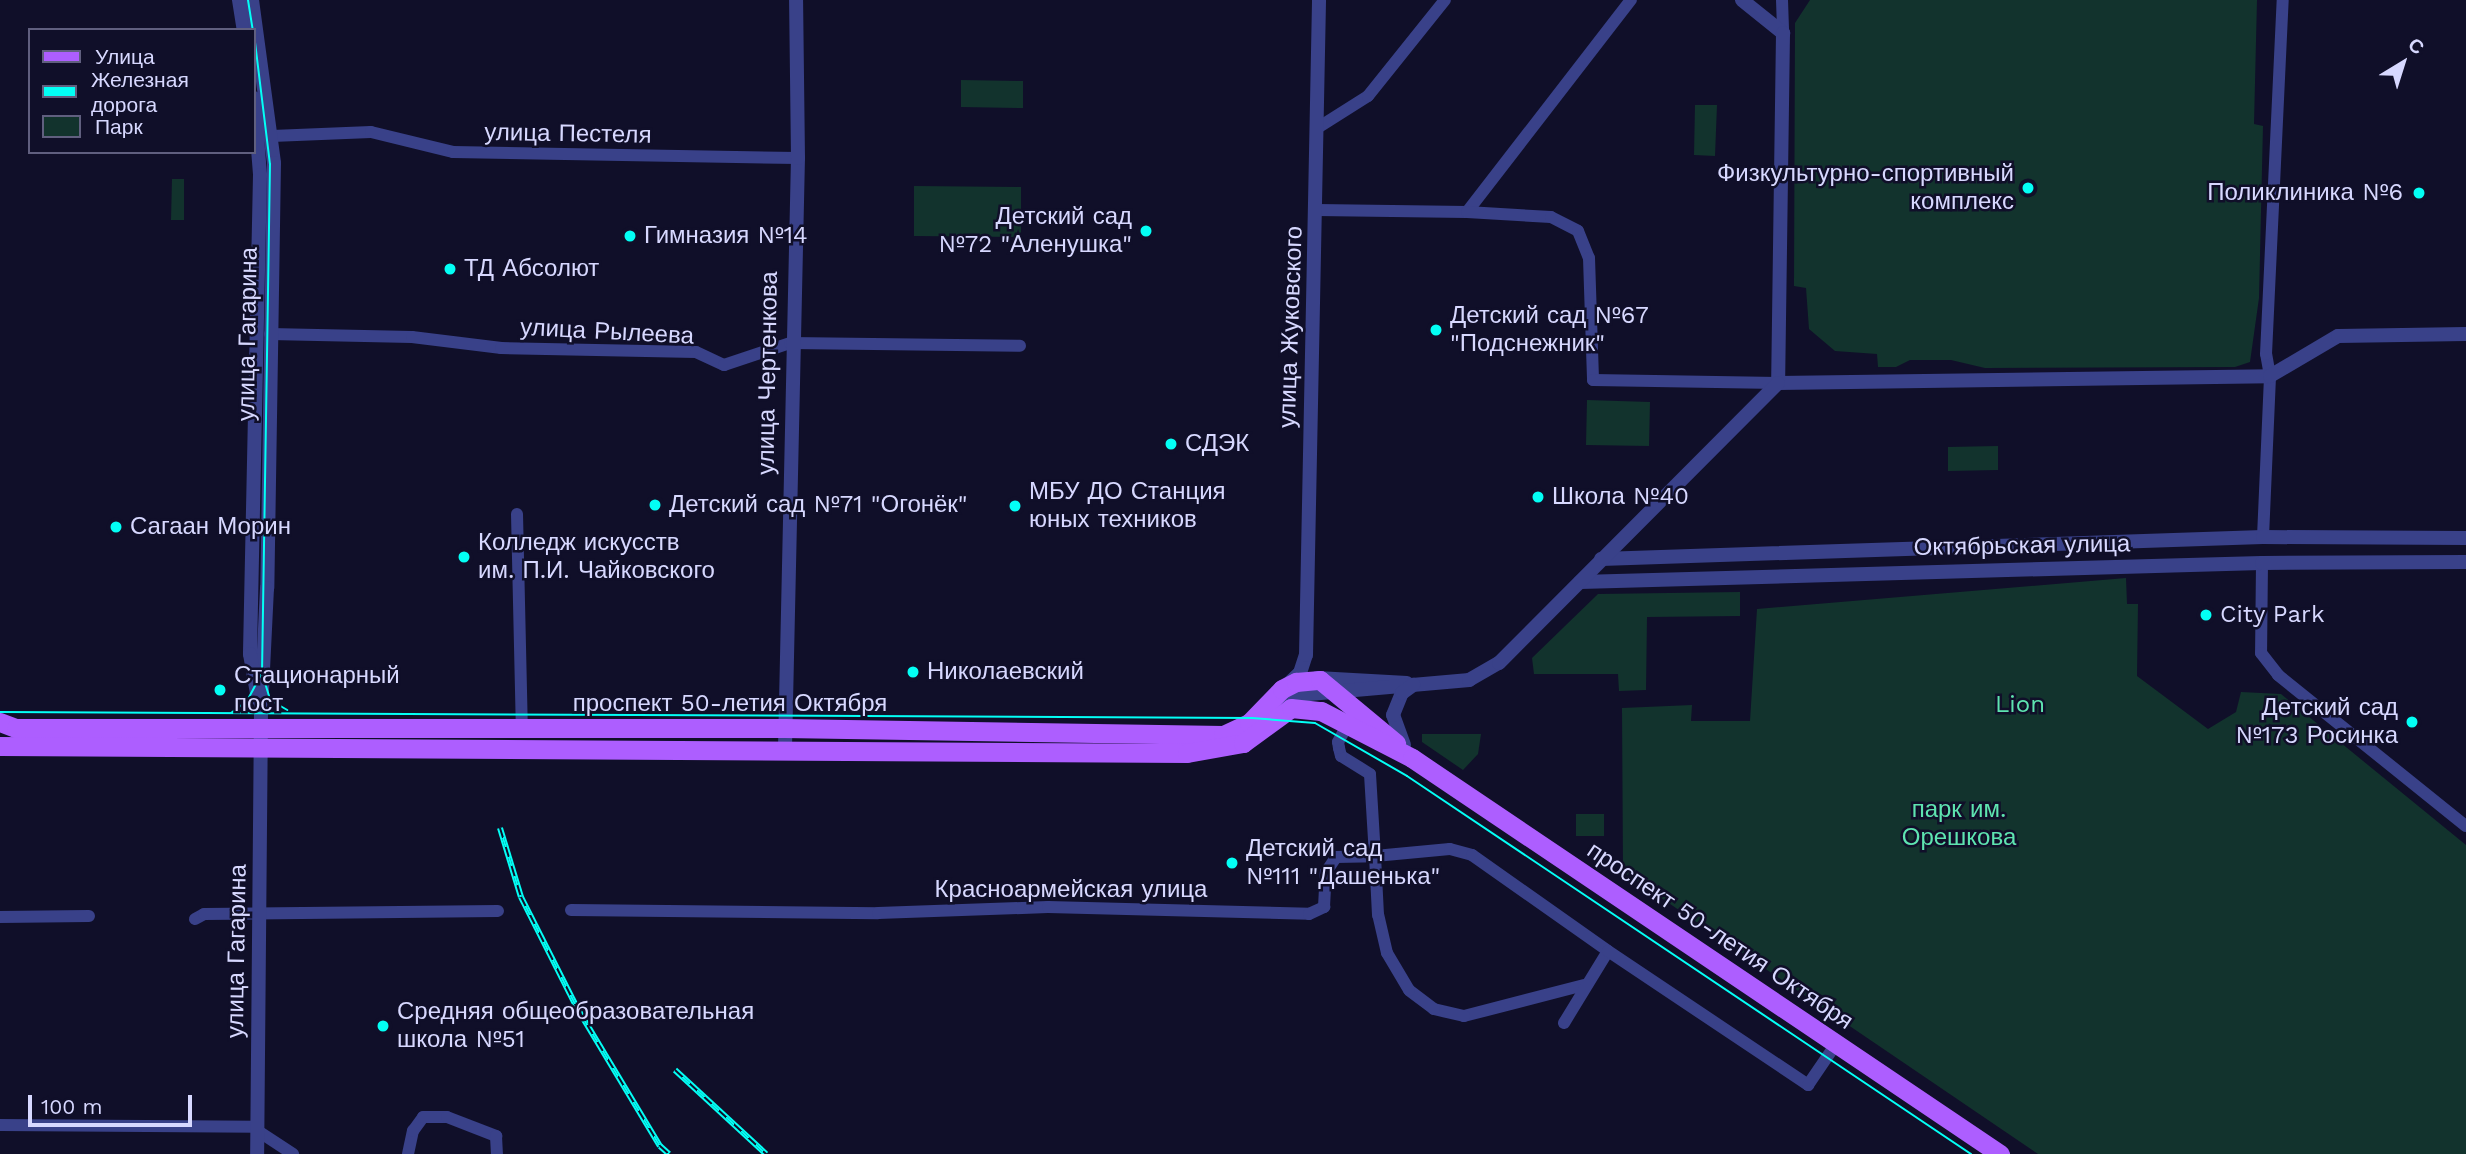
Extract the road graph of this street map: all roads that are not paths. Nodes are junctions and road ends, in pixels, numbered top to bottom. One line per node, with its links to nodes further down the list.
1 (239, 0): 10 (street)
2 (252, 0): 14 (street, улица Гагарина)
3 (796, 0): 15 (street, улица Чертенкова)
4 (1319, 0): 13 (street, улица Жуковского)
5 (1445, 0): 13 (street)
6 (1631, 0): 17 (street)
7 (1742, 0): 11 (street)
8 (1783, 0): 11 (street)
9 (2283, 0): 22 (street)
10 (244, 28)
11 (1783, 33): 23 (street)
12 (256, 124): 46 (street, улица Гагарина)
13 (1319, 127): 16 (street, улица Жуковского)
14 (272, 136): 15 (street, улица Пестеля); 18 (street, улица Гагарина)
15 (798, 158): 20 (street, улица Чертенкова)
16 (1317, 210): 17 (street); 37 (street, улица Жуковского)
17 (1467, 212): 23 (street)
18 (270, 334): 20 (street, улица Рылеева); 46 (street, улица Гагарина)
19 (2466, 334): 22 (street)
20 (790, 343): 21 (street, улица Рылеева); 47 (street, улица Чертенкова)
21 (1020, 346)
22 (2270, 376): 23 (street); 25 (street)
23 (1778, 383): 29 (street)
24 (517, 514): 45 (street)
25 (2263, 537): 26 (street, Октябрьская улица); 27 (street, Октябрьская улица)
26 (2466, 538)
27 (2021, 546): 28 (street, Октябрьская улица); 33 (street)
28 (1788, 555): 30 (street, Октябрьская улица); 34 (street)
29 (1601, 559): 30 (street, Октябрьская улица); 36 (street)
30 (1679, 559): 35 (street)
31 (2466, 562): 32 (street, Октябрьская улица)
32 (2263, 563): 33 (street, Октябрьская улица); 50 (street)
33 (2021, 569): 34 (street, Октябрьская улица)
34 (1787, 575): 35 (street, Октябрьская улица)
35 (1679, 578): 36 (street, Октябрьская улица)
36 (1580, 582): 39 (street)
37 (1306, 655): 38 (street); 40 (street)
38 (1320, 680): 39 (street); 40 (main road); 41 (main road, проспект 50-летия Октября)
39 (1416, 684): 41 (street); 49 (street)
40 (1282, 689): 47 (main road, проспект 50-летия Октября)
41 (1335, 693): 42 (street); 49 (main road, проспект 50-летия Октября)
42 (1274, 718): 43 (main road, проспект 50-летия Октября); 47 (main road, проспект 50-летия Октября)
43 (1348, 724): 49 (main road, проспект 50-летия Октября); 51 (street)
44 (8, 725): 46 (main road, проспект 50-летия Октября); 48 (street)
45 (522, 728): 46 (main road, проспект 50-летия Октября); 47 (main road, проспект 50-летия Октября)
46 (261, 729): 47 (main road, проспект 50-летия Октября); 48 (main road, проспект 50-летия Октября); 54 (street, улица Гагарина)
47 (785, 738)
48 (0, 744)
49 (1412, 758): 61 (main road, проспект 50-летия Октября)
50 (2466, 826)
51 (1376, 856): 52 (street, Красноармейская улица); 58 (street); 59 (street)
52 (571, 909)
53 (498, 911): 54 (street)
54 (260, 913): 57 (street); 63 (street, улица Гагарина)
55 (89, 916): 56 (street)
56 (0, 917)
57 (195, 919)
58 (1608, 951): 59 (street); 61 (street)
59 (1584, 985): 60 (street)
60 (1564, 1023)
61 (1836, 1044): 68 (main road, проспект 50-летия Октября)
62 (0, 1125): 63 (street)
63 (258, 1129): 64 (street, улица Гагарина); 65 (street)
64 (257, 1154)
65 (293, 1154)
66 (408, 1154): 67 (street)
67 (496, 1154)
68 (2000, 1154)

